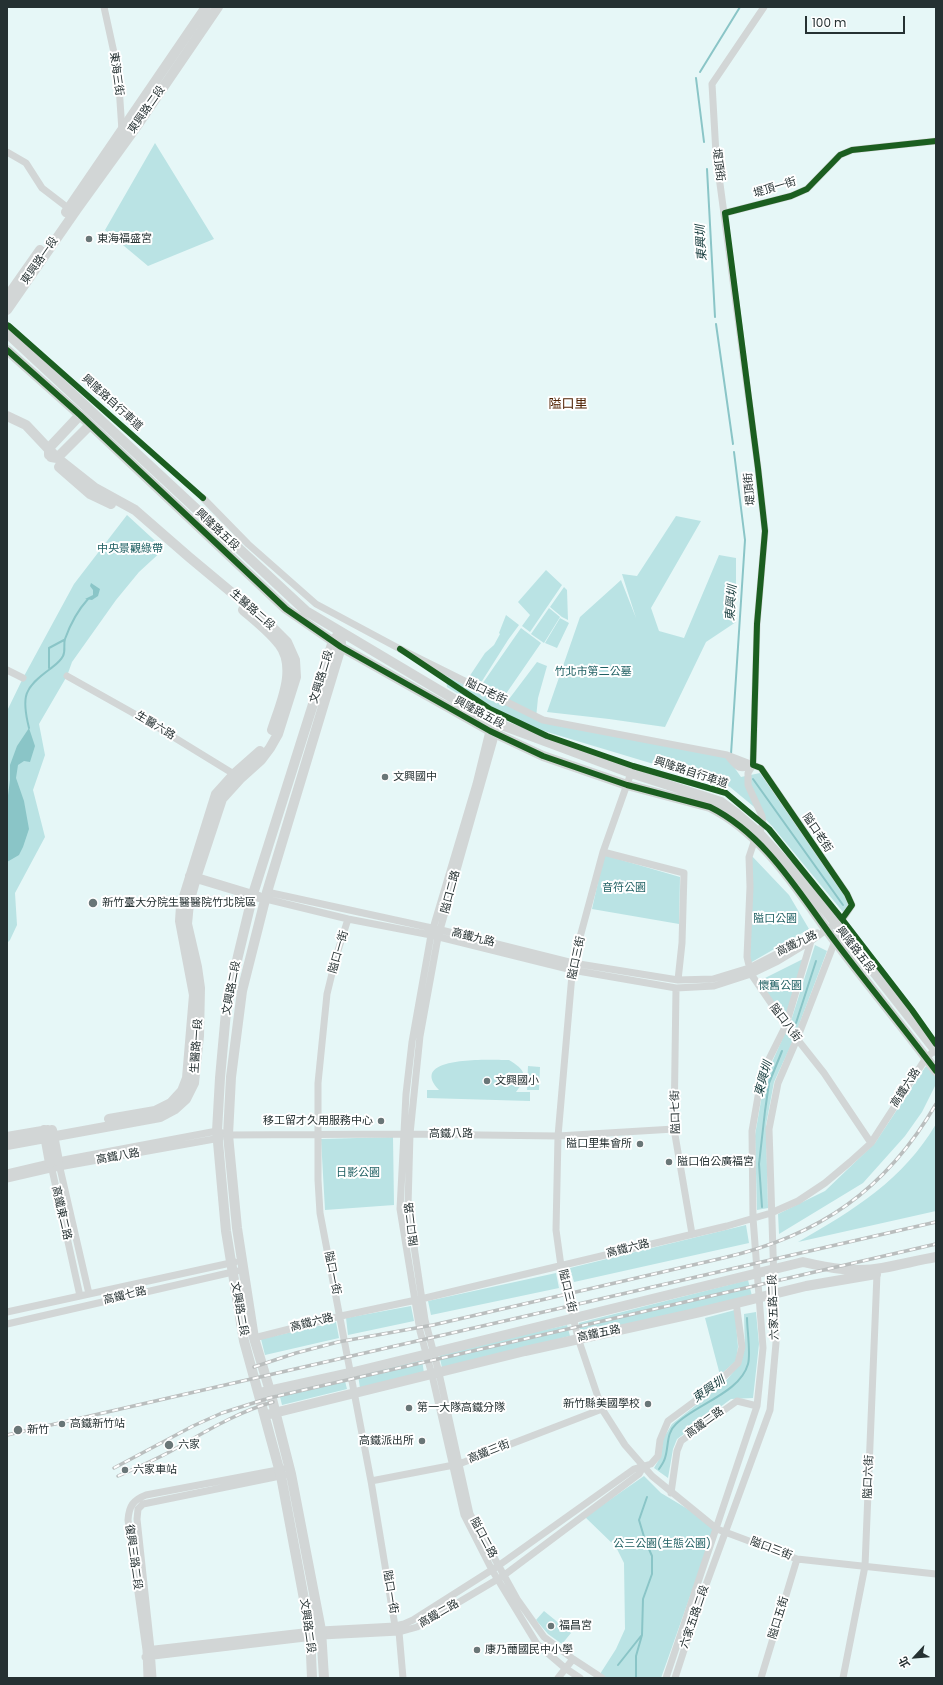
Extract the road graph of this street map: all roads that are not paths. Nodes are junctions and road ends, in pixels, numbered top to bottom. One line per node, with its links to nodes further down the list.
1 (104, 7): 5 (street, 東海三街)
2 (206, 7): 5 (street, 東興路二段)
3 (218, 7): 7 (street, 東興路二段)
4 (764, 7): 10 (street, 堤頂街)
5 (122, 129): 7 (street, 東海三街); 9 (street, 東興路二段)
6 (936, 141): 10 (street, 堤頂一街)
7 (125, 142): 9 (street, 東興路二段)
8 (7, 152): 9 (street)
9 (71, 211): 11 (street, 東興路一段); 12 (street, 東興路一段)
10 (725, 213): 30 (street, 堤頂街)
11 (7, 297)
12 (7, 310)
13 (7, 332): 21 (street, 興隆路五段)
14 (7, 350): 15 (street, 興隆路五段)
15 (80, 415): 18 (street, 興隆路五段); 19 (street)
16 (7, 416): 19 (street, 生醫路二段)
17 (7, 422): 19 (street, 生醫路二段)
18 (90, 426): 19 (street); 22 (street, 興隆路五段)
19 (52, 454): 33 (street, 生醫路二段)
20 (203, 498): 29 (street, 隘口老街)
21 (342, 632): 22 (street, 文興路二段); 23 (street, 文興路二段); 27 (street, 興隆路五段)
22 (333, 641): 23 (street, 興隆路五段); 39 (street, 文興路二段)
23 (341, 647): 28 (street, 興隆路五段); 40 (street, 文興路二段)
24 (7, 670): 26 (street)
25 (67, 676): 33 (street, 生醫六路)
26 (23, 678)
27 (495, 722): 28 (street, 隘口二路); 32 (street, 興隆路五段)
28 (493, 733): 34 (street, 興隆路五段); 43 (street, 隘口二路); 44 (street, 隘口二路)
29 (727, 755): 30 (street, 隘口老街); 31 (street)
30 (753, 765): 31 (street); 35 (street, 堤頂街); 42 (street, 隘口老街)
31 (737, 767): 35 (street)
32 (631, 773): 34 (street, 隘口三街); 36 (street, 興隆路五段)
33 (237, 776): 38 (street, 生醫路二段)
34 (627, 785): 36 (street, 興隆路五段); 37 (street, 隘口三街)
35 (748, 785): 36 (street)
36 (757, 836): 42 (street, 興隆路五段); 48 (street, 隘口八街)
37 (603, 852): 47 (street, 隘口三街); 49 (street)
38 (194, 874): 39 (street, 高鐵九路); 57 (street, 生醫路一段)
39 (254, 891): 40 (street, 高鐵九路); 60 (street, 文興路二段)
40 (267, 896): 41 (street, 高鐵九路); 43 (street, 高鐵九路); 61 (street, 文興路二段)
41 (348, 919): 43 (street, 高鐵九路); 58 (street, 隘口一街)
42 (837, 922): 45 (street, 興隆路五段); 46 (street, 高鐵九路); 48 (street, 高鐵九路)
43 (432, 931): 44 (street, 高鐵九路); 59 (street, 隘口二路)
44 (440, 933): 47 (street, 高鐵九路); 59 (street, 隘口二路)
45 (840, 938): 52 (street, 六家五路二段); 53 (street, 興隆路五段); 54 (street, 興隆路五段)
46 (812, 941): 48 (street, 高鐵九路); 51 (street, 六家五路二段)
47 (573, 966): 49 (street, 高鐵九路); 50 (street, 高鐵九路); 62 (street, 隘口三街)
48 (750, 971): 49 (street, 高鐵九路); 50 (street, 高鐵九路); 51 (street, 隘口八街)
49 (678, 980)
50 (676, 988): 56 (street, 隘口七街)
51 (786, 1025): 52 (street, 隘口八街); 70 (street, 六家五路二段)
52 (797, 1039): 64 (street, 隘口八街); 69 (street, 六家五路二段)
53 (936, 1050): 54 (street, 高鐵六路)
54 (926, 1058): 55 (street, 興隆路五段); 64 (street, 高鐵六路)
55 (936, 1071)
56 (674, 1129): 62 (street, 高鐵八路); 71 (street, 隘口七街)
57 (48, 1133): 63 (street, 生醫路一段); 65 (street, 生醫路一段); 66 (street, 高鐵東二路)
58 (318, 1134): 59 (street, 高鐵八路); 61 (street, 高鐵八路); 86 (street, 隘口一街)
59 (407, 1134): 62 (street, 高鐵八路); 82 (street, 隘口二路); 83 (street, 隘口二路)
60 (217, 1135): 61 (street, 高鐵八路); 66 (street, 高鐵八路); 74 (street, 文興路二段)
61 (228, 1135): 74 (street, 文興路二段)
62 (558, 1136): 73 (street, 隘口三街)
63 (7, 1137)
64 (870, 1143): 69 (street, 高鐵六路)
65 (7, 1145)
66 (55, 1165): 67 (street, 高鐵八路); 68 (street, 高鐵八路); 79 (street, 高鐵東二路); 80 (street, 高鐵東二路)
67 (7, 1173)
68 (7, 1179)
69 (772, 1213): 70 (street, 高鐵六路); 75 (street, 六家五路二段)
70 (753, 1218): 71 (street, 高鐵六路); 77 (street, 六家五路二段)
71 (692, 1234): 73 (street, 高鐵六路)
72 (934, 1259): 76 (street, 高鐵五路)
73 (561, 1266): 82 (street, 高鐵六路); 87 (street, 隘口三街)
74 (237, 1267): 79 (street, 高鐵七路); 89 (street, 高鐵七路); 90 (street, 文興路二段); 96 (street, 文興路二段)
75 (773, 1269): 76 (street, 高鐵五路); 77 (street, 高鐵五路); 78 (street, 六家五路二段)
76 (879, 1271): 78 (street, 高鐵五路); 110 (street, 隘口六街)
77 (756, 1273): 81 (street, 六家五路二段); 87 (street, 高鐵五路)
78 (774, 1293): 81 (street, 高鐵五路); 108 (street, 六家五路二段)
79 (89, 1294): 80 (street, 高鐵七路)
80 (80, 1296): 85 (street, 高鐵七路)
81 (760, 1297): 84 (street, 高鐵五路); 98 (street, 六家五路二段)
82 (422, 1299): 83 (street, 高鐵六路); 88 (street, 隘口二路)
83 (414, 1300): 86 (street, 高鐵六路); 88 (street, 隘口二路)
84 (736, 1302): 91 (street, 高鐵五路); 103 (street, 高鐵二路)
85 (7, 1312)
86 (341, 1316): 90 (street, 高鐵六路); 93 (street, 隘口一街)
87 (574, 1318): 91 (street, 隘口三街); 92 (street, 高鐵五路)
88 (421, 1321): 92 (street, 隘口二路)
89 (7, 1324)
90 (254, 1338): 95 (street, 文興路二段)
91 (578, 1338): 94 (street, 高鐵五路); 99 (street, 隘口三街)
92 (430, 1354): 93 (street, 高鐵五路); 94 (street, 隘口二路)
93 (350, 1373): 95 (street, 高鐵五路); 97 (street, 隘口一街)
94 (436, 1374): 97 (street, 高鐵五路); 102 (street, 隘口二路)
95 (270, 1391): 96 (street, 高鐵五路); 100 (street, 文興路二段)
96 (258, 1393): 101 (street, 文興路二段)
97 (355, 1393): 100 (street, 高鐵五路); 105 (street, 隘口一街)
98 (757, 1406): 106 (street, 高鐵二路); 107 (street, 六家五路二段)
99 (602, 1409): 102 (street, 高鐵三街); 103 (street, 隘口三街)
100 (275, 1412): 101 (street, 高鐵五路); 104 (street, 文興路二段)
101 (264, 1415): 104 (street, 文興路二段)
102 (455, 1464): 105 (street, 高鐵三街); 111 (street, 隘口二路)
103 (643, 1467): 106 (street, 隘口三街); 111 (street, 高鐵二路); 113 (street, 高鐵二路)
104 (285, 1472): 115 (street, 文興路二段); 116 (street, 文興路二段); 117 (street, 復興三路二段)
105 (371, 1481): 114 (street, 隘口一街)
106 (671, 1493): 107 (street, 隘口三街)
107 (717, 1529): 108 (street, 隘口三街); 128 (street, 六家五路二段)
108 (726, 1532): 109 (street, 隘口三街); 129 (street, 六家五路二段)
109 (796, 1559): 110 (street, 隘口三街); 130 (street, 隘口五街)
110 (865, 1566): 112 (street, 隘口三街); 131 (street, 隘口六街)
111 (495, 1568): 113 (street, 隘口二路); 114 (street, 高鐵二路)
112 (936, 1574)
113 (500, 1578): 114 (street, 高鐵二路); 118 (street, 隘口二路); 119 (street, 隘口二路)
114 (397, 1629): 115 (street, 高鐵二路); 125 (street, 隘口一街)
115 (321, 1633): 116 (street, 高鐵二路); 124 (street, 文興路二段)
116 (310, 1634): 117 (street, 高鐵二路); 123 (street, 文興路二段)
117 (148, 1653): 121 (street, 復興三路二段); 122 (street, 復興三路二段)
118 (573, 1659): 119 (street); 120 (street, 隘口二路)
119 (566, 1668): 126 (street); 127 (street, 隘口二路)
120 (598, 1677)
121 (147, 1678)
122 (153, 1678)
123 (312, 1678)
124 (324, 1678)
125 (403, 1678)
126 (558, 1678)
127 (580, 1678)
128 (666, 1678)
129 (675, 1678)
130 (761, 1678)
131 (843, 1678)

